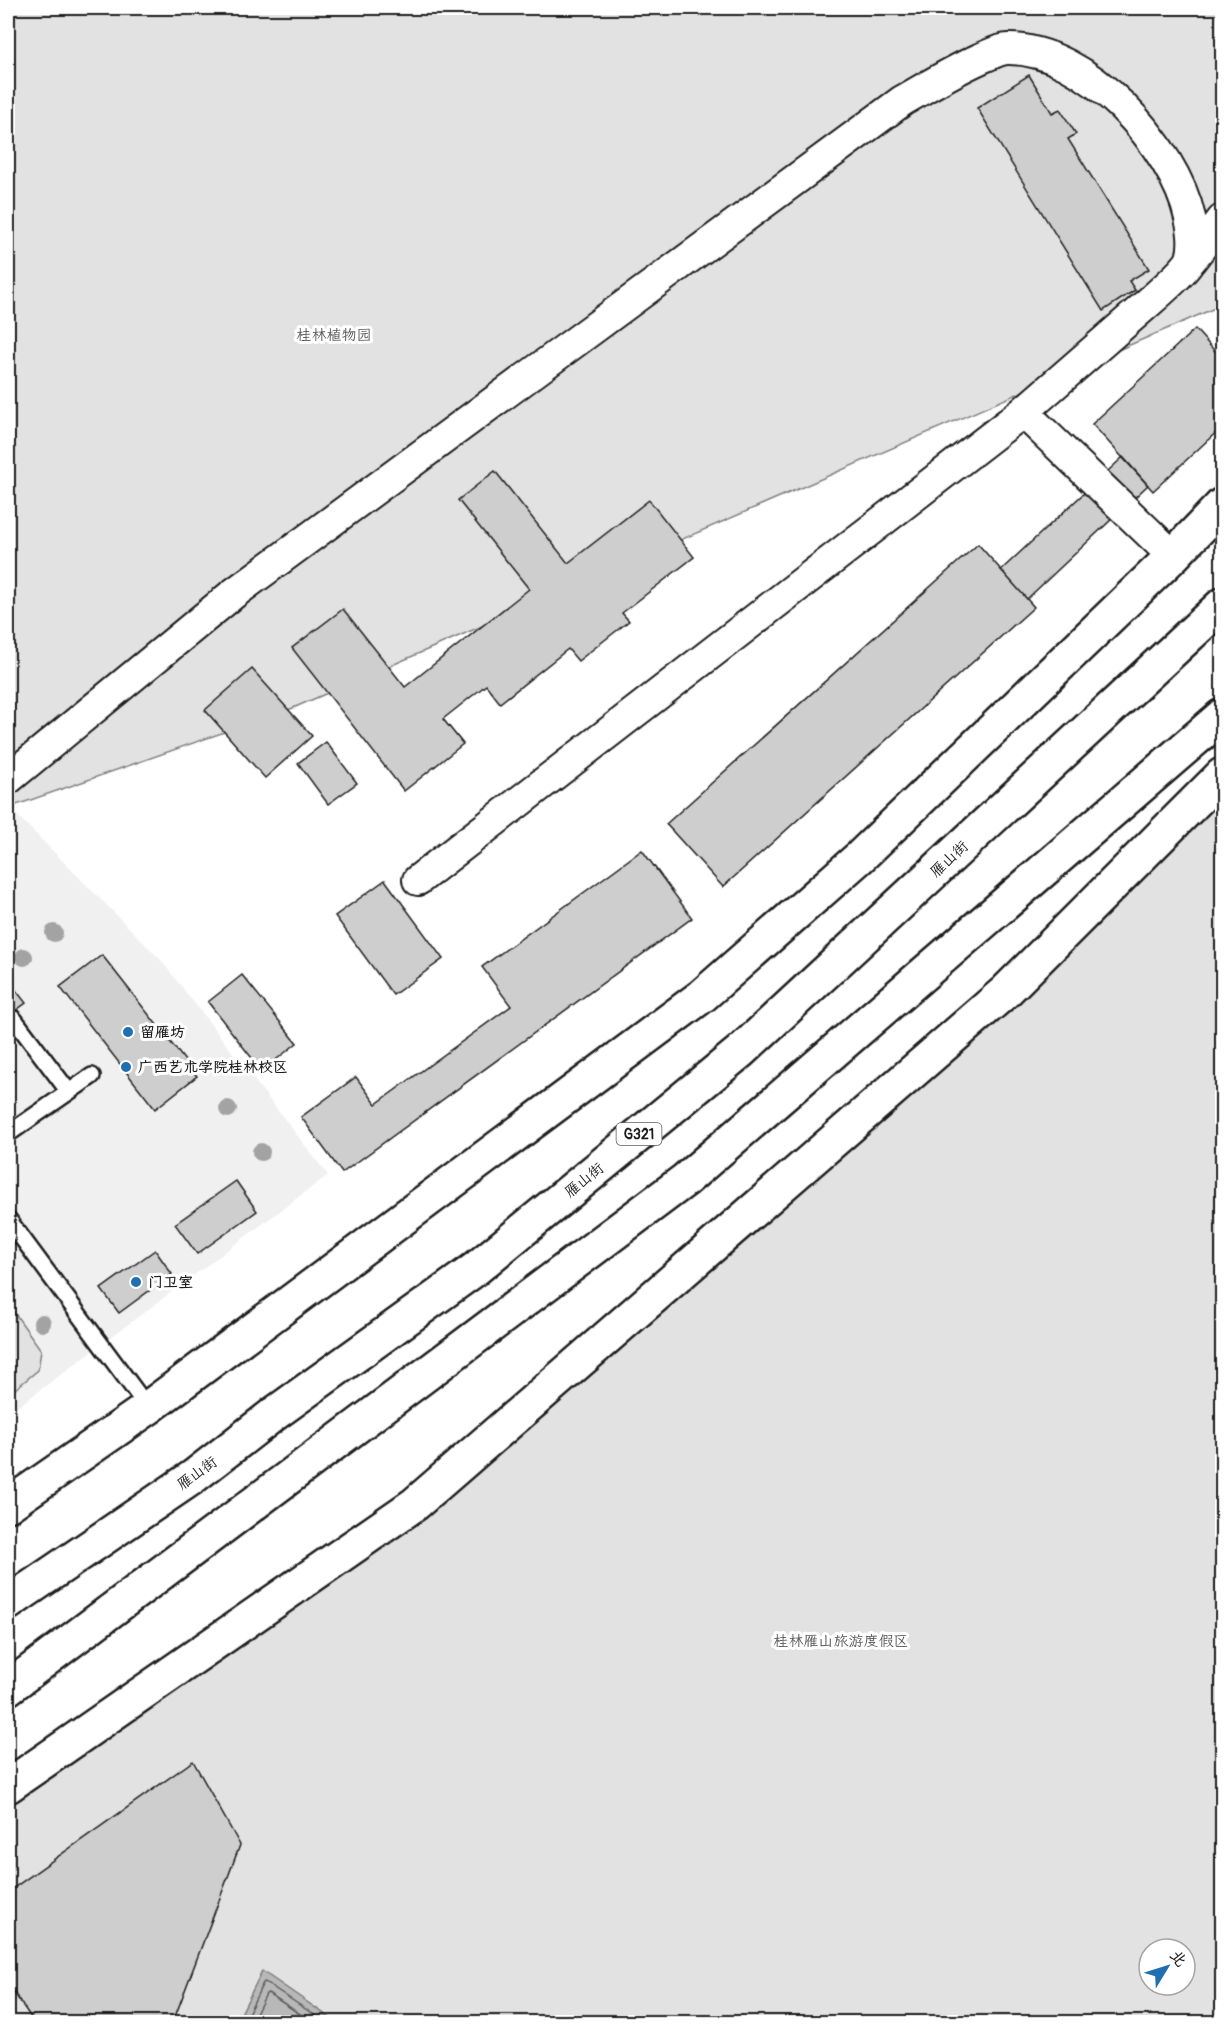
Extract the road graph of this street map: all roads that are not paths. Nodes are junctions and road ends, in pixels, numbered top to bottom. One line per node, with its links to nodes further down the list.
1 (1222, 220): 2 (street)
2 (1191, 260): 3 (street); 9 (street)
3 (1023, 412): 5 (street); 10 (street)
4 (1222, 505): 5 (main road)
5 (1173, 556): 16 (main road)
6 (1222, 605): 18 (main road, 雁山街 / G321)
7 (1222, 716): 19 (main road)
8 (1222, 775): 20 (main road)
9 (8, 779)
10 (418, 880)
11 (14, 1020): 13 (lane)
12 (92, 1076): 13 (lane)
13 (69, 1092): 14 (lane)
14 (8, 1134)
15 (8, 1218): 16 (lane)
16 (148, 1408): 17 (main road)
17 (8, 1505)
18 (8, 1603)
19 (8, 1688)
20 (8, 1786)

